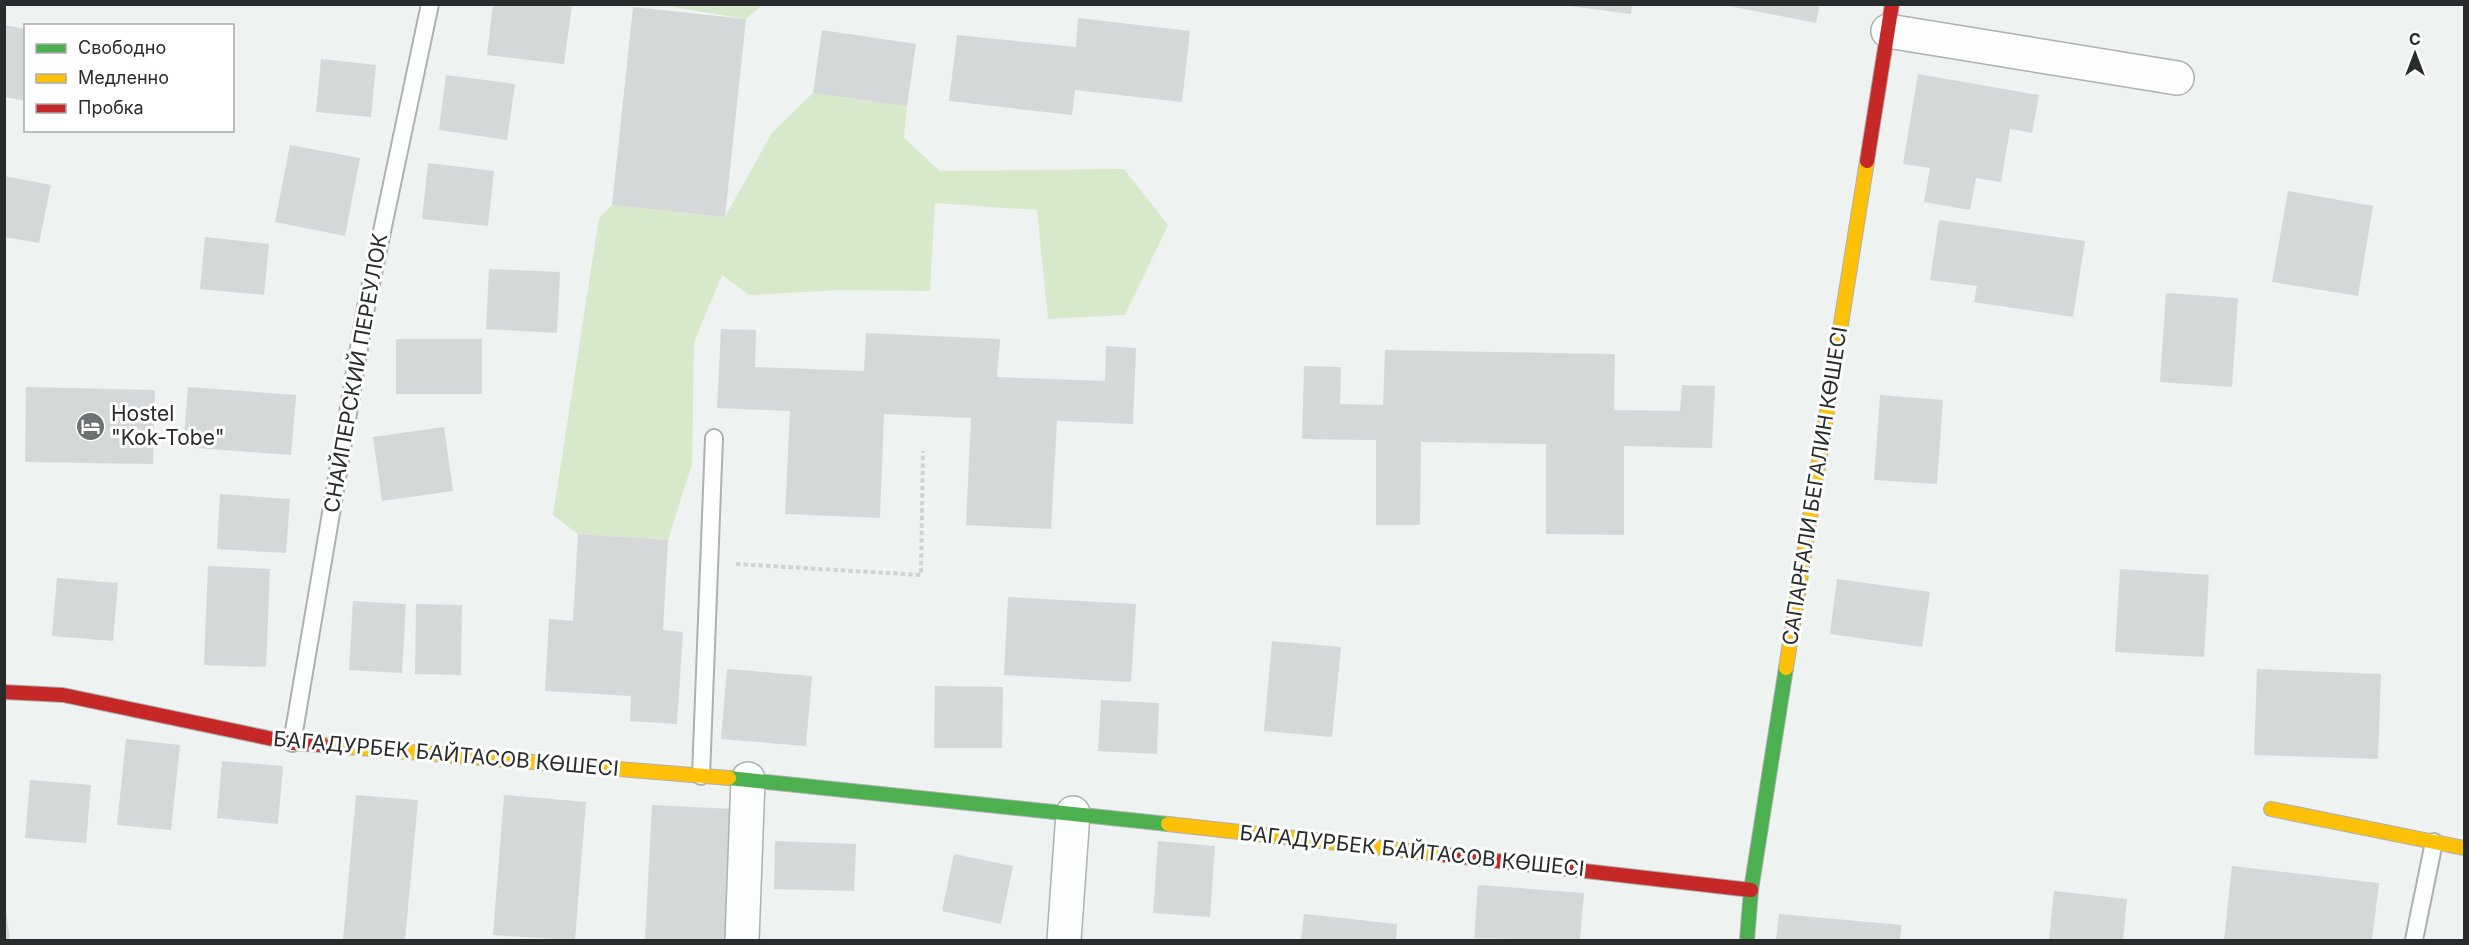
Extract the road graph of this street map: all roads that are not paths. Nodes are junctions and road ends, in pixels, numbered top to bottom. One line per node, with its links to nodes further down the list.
1 (430, 4): 6 (lane, СНАЙПЕРСКИЙ ПЕРЕУЛОК)
2 (1890, 18): 3 (street, САПАРҒАЛИ БЕГАЛИН КӨШЕСІ); 13 (street, САПАРҒАЛИ БЕГАЛИН КӨШЕСІ)
3 (2177, 78)
4 (714, 438): 7 (lane)
5 (4, 692): 6 (street, БАГАДУРБЕК БАЙТАСОВ КӨШЕСІ)
6 (292, 743): 7 (street, БАГАДУРБЕК БАЙТАСОВ КӨШЕСІ)
7 (702, 776): 8 (street, БАГАДУРБЕК БАЙТАСОВ КӨШЕСІ)
8 (748, 779): 10 (street, БАГАДУРБЕК БАЙТАСОВ КӨШЕСІ); 14 (street)
9 (2271, 809): 11 (street)
10 (1073, 813): 13 (street, БАГАДУРБЕК БАЙТАСОВ КӨШЕСІ); 15 (street)
11 (2434, 842): 12 (street); 17 (lane)
12 (2464, 848)
13 (1750, 890): 16 (street, САПАРҒАЛИ БЕГАЛИН КӨШЕСІ)
14 (742, 940)
15 (1064, 940)
16 (1747, 940)
17 (2414, 940)

